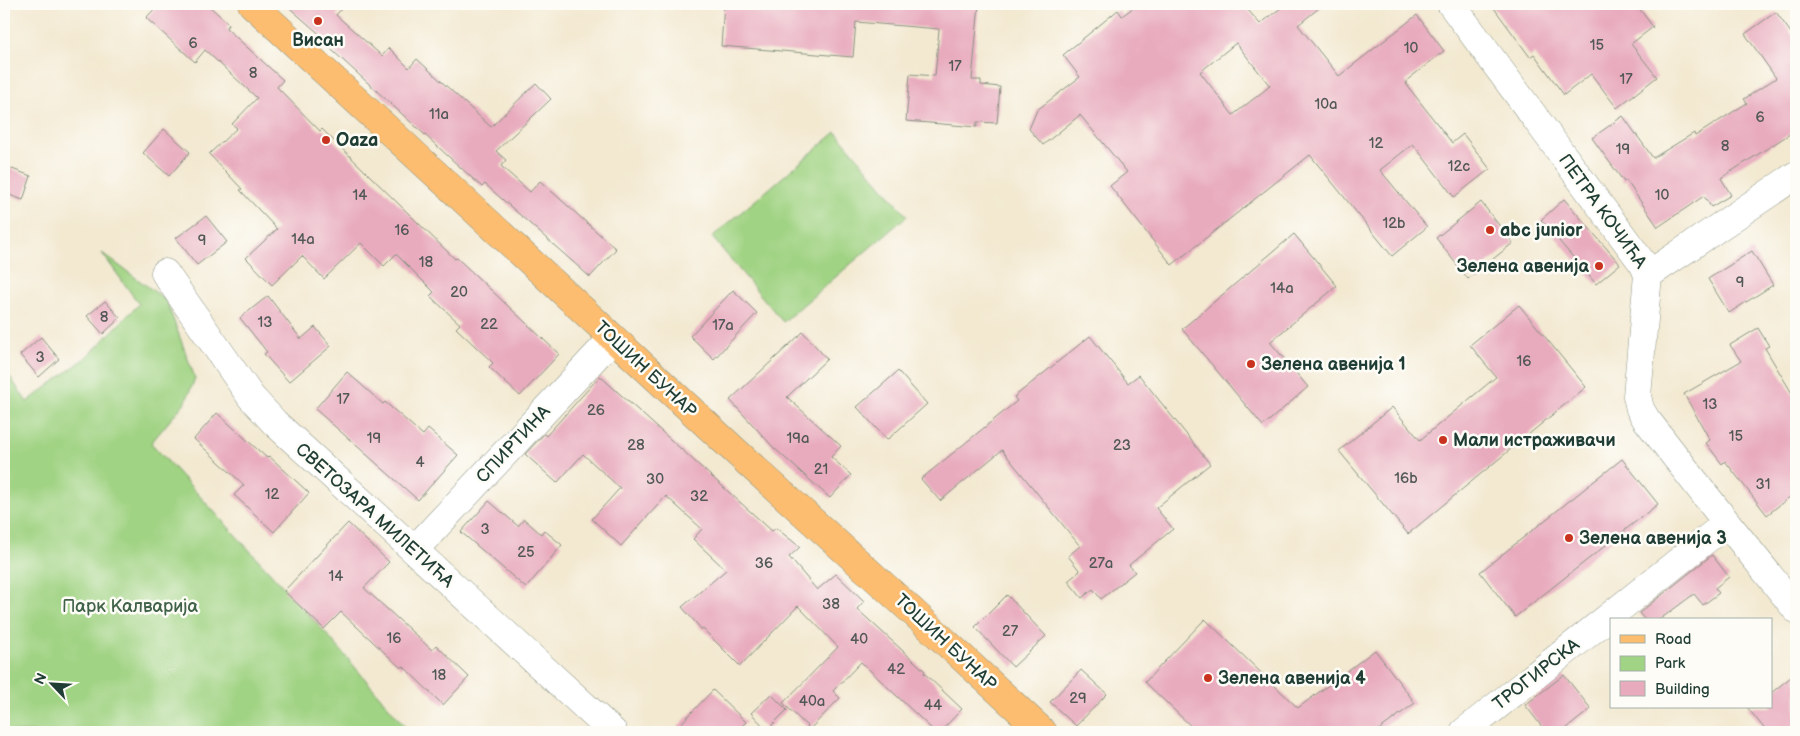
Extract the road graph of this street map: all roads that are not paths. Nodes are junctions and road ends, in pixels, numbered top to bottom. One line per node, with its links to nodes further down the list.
1 (252, 4): 6 (main road, ТОШИН БУНАР)
2 (1451, 4): 5 (street, ПЕТРА КОЧИЋА)
3 (1796, 175): 5 (street)
4 (164, 273): 8 (street, СВЕТОЗАРА МИЛЕТИЋА)
5 (1648, 275): 7 (street, ПЕТРА КОЧИЋА)
6 (613, 338): 8 (street, СПИРТИНА); 11 (main road, ТОШИН БУНАР)
7 (1727, 523): 9 (street, ПЕТРА КОЧИЋА); 12 (street, ТРОГИРСКА)
8 (414, 550): 10 (street, СВЕТОЗАРА МИЛЕТИЋА)
9 (1796, 609)
10 (613, 732)
11 (1043, 732)
12 (1464, 732)

